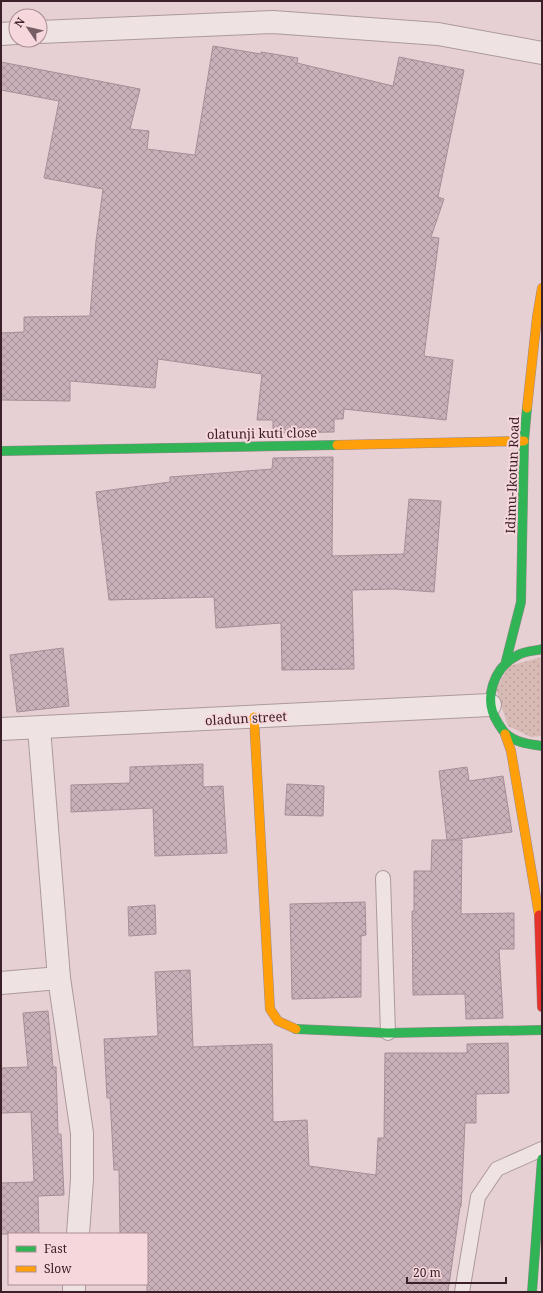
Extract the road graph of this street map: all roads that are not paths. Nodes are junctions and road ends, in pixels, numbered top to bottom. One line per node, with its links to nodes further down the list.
1 (48, 32): 2 (street)
2 (542, 53)
3 (542, 288): 4 (street, Idimu-Ikotun Road)
4 (524, 441): 5 (street, olatunji kuti close); 7 (street, Idimu-Ikotun Road)
5 (1, 451)
6 (542, 649): 7 (street)
7 (506, 661): 8 (street)
8 (490, 706): 9 (street, oladun street); 12 (street)
9 (254, 717): 10 (street, oladun street); 19 (street)
10 (39, 728): 11 (street, oladun street); 15 (street)
11 (1, 729)
12 (505, 734): 13 (street); 17 (street)
13 (542, 746)
14 (382, 878): 19 (lane)
15 (59, 978): 16 (street); 22 (street)
16 (1, 983)
17 (542, 1007)
18 (542, 1030): 19 (street)
19 (388, 1033)
20 (542, 1149): 23 (lane)
21 (542, 1159): 24 (street)
22 (78, 1233)
23 (462, 1292)
24 (532, 1292)

